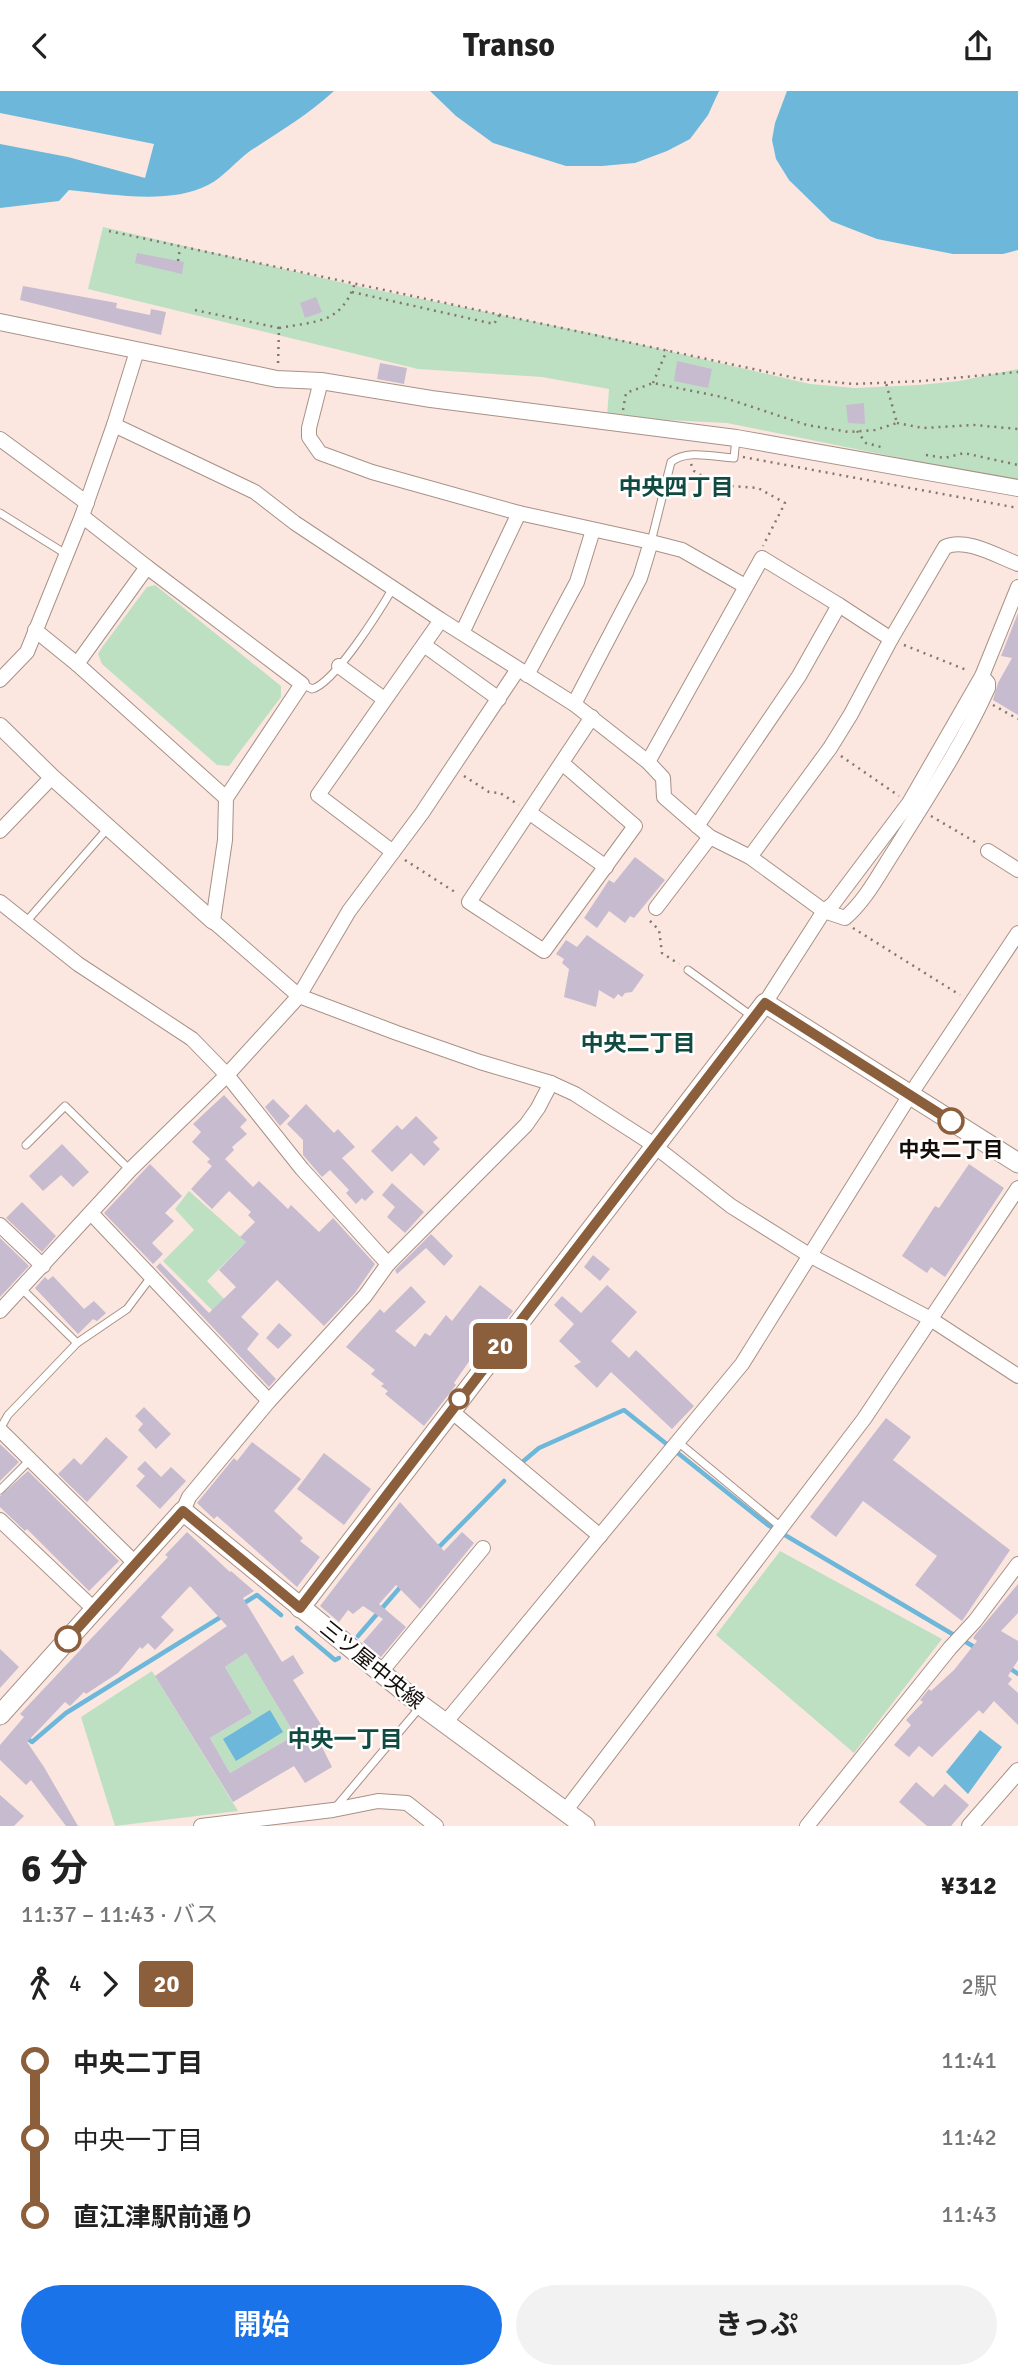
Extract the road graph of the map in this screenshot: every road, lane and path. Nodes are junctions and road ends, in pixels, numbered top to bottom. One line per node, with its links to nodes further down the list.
1 (109, 231): 2 (path)
2 (180, 248): 3 (path); 4 (path)
3 (178, 261)
4 (355, 282): 5 (path); 7 (path)
5 (352, 292): 7 (path); 9 (path)
6 (195, 310): 9 (path)
7 (500, 314): 10 (path)
8 (0, 322): 11 (street)
9 (279, 328): 13 (path)
10 (667, 349): 15 (path); 16 (path)
11 (137, 351): 13 (street); 19 (street)
12 (1018, 372): 16 (path)
13 (277, 379): 14 (street)
14 (321, 381): 17 (street); 33 (street)
15 (653, 383): 17 (path); 21 (path)
16 (886, 383): 18 (path)
17 (620, 423): 22 (street)
18 (897, 423): 20 (path); 21 (path)
19 (114, 425): 31 (street); 41 (street)
20 (1018, 429)
21 (857, 432): 24 (path)
22 (736, 438): 25 (lane); 29 (street)
23 (0, 439): 31 (street)
24 (888, 449)
25 (687, 454): 35 (lane); 37 (path)
26 (922, 455): 28 (path)
27 (741, 456): 30 (path)
28 (1018, 465)
29 (1018, 488)
30 (1018, 508)
31 (85, 510): 36 (street); 39 (street)
32 (0, 513): 36 (lane)
33 (519, 513): 34 (street); 46 (street)
34 (593, 530): 35 (street); 51 (street)
35 (651, 542): 40 (street); 58 (street)
36 (67, 554): 45 (street)
37 (762, 558): 40 (street); 43 (street)
38 (1018, 563): 47 (street)
39 (147, 567): 49 (street); 54 (street)
40 (745, 586): 63 (street)
41 (394, 587): 44 (street); 50 (lane)
42 (1018, 587): 52 (street)
43 (839, 605): 47 (street); 70 (street)
44 (441, 619): 46 (street); 48 (street)
45 (35, 630): 49 (street); 53 (street)
46 (463, 631): 51 (street)
47 (891, 639): 52 (path); 62 (street)
48 (424, 645): 55 (street); 56 (street)
49 (77, 664): 67 (street)
50 (339, 666): 54 (lane); 55 (street)
51 (522, 672): 56 (street); 58 (street)
52 (982, 676): 57 (street); 68 (street)
53 (0, 680)
54 (302, 684): 67 (street)
55 (384, 699): 75 (street)
56 (499, 699): 65 (street)
57 (983, 699): 60 (path); 68 (street)
58 (574, 703): 59 (street)
59 (592, 717): 63 (street); 64 (street)
60 (1018, 719)
61 (0, 726): 66 (street)
62 (830, 748): 68 (path); 76 (street)
63 (648, 762): 70 (street)
64 (562, 763): 69 (street); 77 (street)
65 (453, 768): 69 (path); 75 (street)
66 (52, 778): 71 (street); 72 (street)
67 (226, 798): 84 (street)
68 (915, 806): 74 (path); 82 (street); 83 (street)
69 (530, 813): 77 (street); 80 (street)
70 (697, 825): 73 (street)
71 (108, 827): 84 (street); 85 (lane)
72 (0, 831)
73 (710, 837): 76 (street); 81 (street)
74 (988, 851): 78 (street)
75 (393, 852): 80 (path); 88 (street)
76 (750, 857): 82 (street)
77 (606, 867): 80 (street)
78 (1018, 870)
79 (0, 902): 85 (street)
80 (470, 902)
81 (656, 908): 87 (path)
82 (824, 911): 83 (street); 90 (street)
83 (845, 918): 89 (path)
84 (213, 921): 88 (street)
85 (25, 922): 91 (street)
86 (1018, 933): 89 (street)
87 (688, 970): 90 (lane)
88 (299, 996): 91 (street); 92 (street)
89 (971, 1002): 93 (street)
90 (759, 1010): 93 (main road); 95 (main road)
91 (227, 1075): 97 (street); 102 (street)
92 (551, 1083): 95 (street); 102 (street)
93 (909, 1095): 96 (main road); 101 (street)
94 (26, 1145): 97 (lane)
95 (655, 1147): 101 (street); 111 (main road)
96 (1018, 1163)
97 (130, 1170): 99 (street)
98 (1018, 1188): 107 (street)
99 (91, 1213): 103 (street); 104 (street)
100 (0, 1225): 103 (street)
101 (809, 1255): 107 (street); 113 (street)
102 (388, 1264): 110 (street)
103 (43, 1266): 105 (street)
104 (151, 1276): 108 (lane); 110 (street)
105 (22, 1289): 106 (street); 108 (lane)
106 (0, 1311)
107 (929, 1318): 109 (street); 118 (street)
108 (77, 1343): 112 (lane)
109 (1018, 1376)
110 (269, 1401): 116 (street)
111 (450, 1410): 119 (street); 123 (main road)
112 (0, 1429): 114 (street)
113 (678, 1442): 118 (lane); 119 (street)
114 (30, 1460): 115 (lane); 121 (street)
115 (0, 1490)
116 (183, 1511): 121 (main road); 123 (main road, 三ツ屋中央線)
117 (0, 1520): 124 (street)
118 (782, 1528): 131 (street)
119 (600, 1536): 128 (street)
120 (483, 1548): 125 (street)
121 (136, 1564): 124 (main road)
122 (1018, 1564): 135 (street)
123 (300, 1608): 125 (main road, 三ツ屋中央線)
124 (95, 1610): 127 (main road)
125 (381, 1672): 126 (main road, 三ツ屋中央線)
126 (422, 1706): 128 (main road, 三ツ屋中央線); 130 (lane)
127 (0, 1715)
128 (445, 1723): 131 (main road, 三ツ屋中央線)
129 (1018, 1771): 136 (street)
130 (333, 1810): 132 (street); 133 (street)
131 (564, 1816): 134 (main road, 三ツ屋中央線)
132 (201, 1826)
133 (436, 1826)
134 (585, 1826)
135 (807, 1826)
136 (970, 1826)

